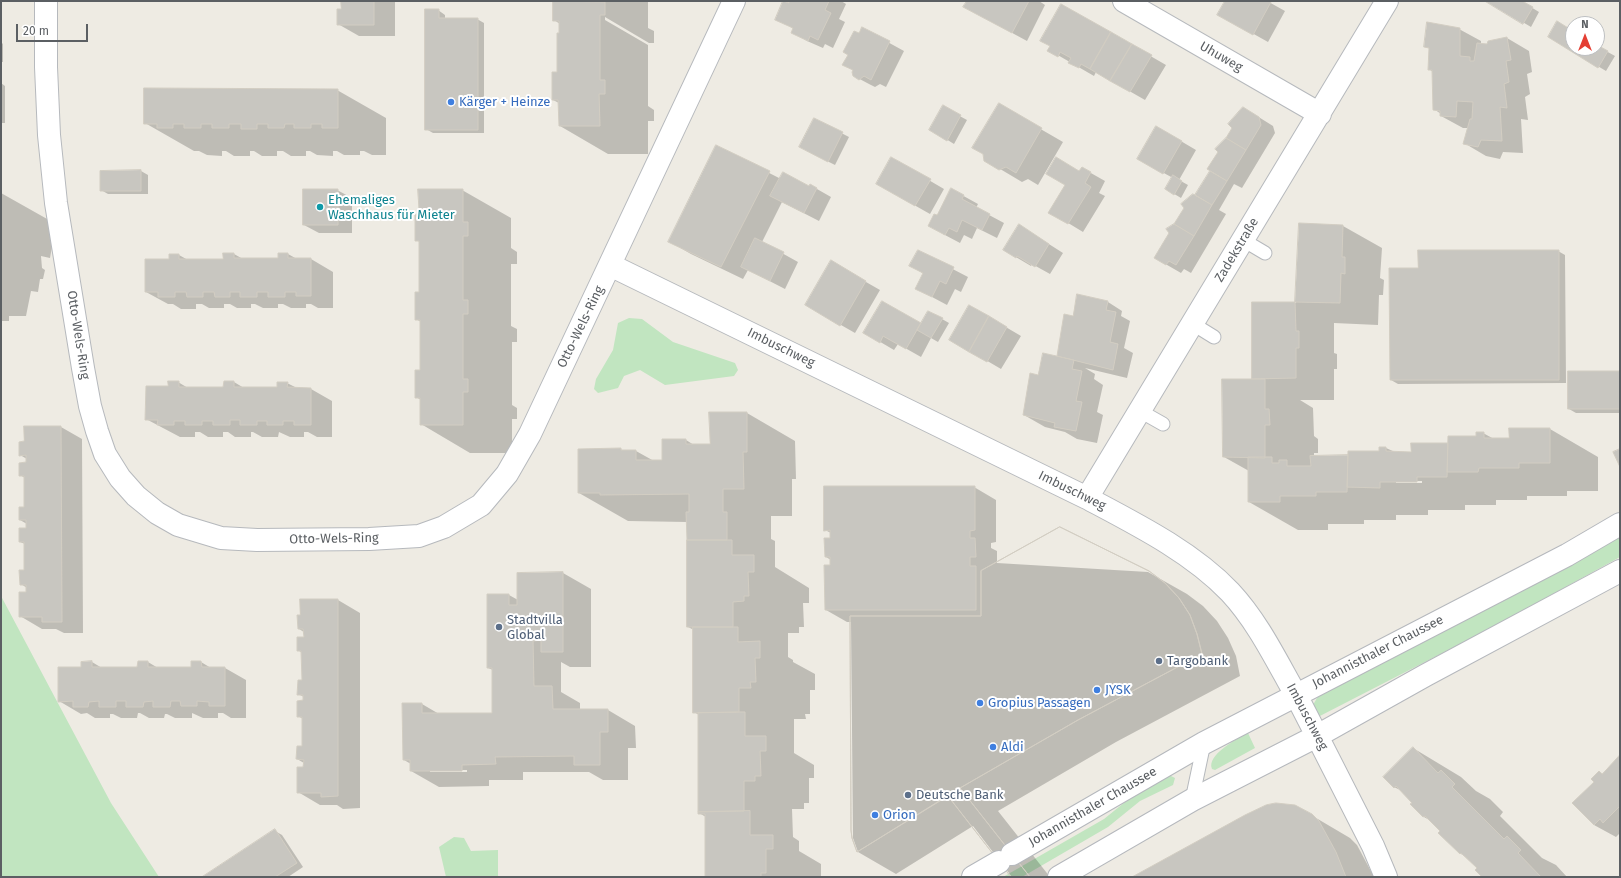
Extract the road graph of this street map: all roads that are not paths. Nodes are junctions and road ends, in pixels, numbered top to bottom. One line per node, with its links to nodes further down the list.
1 (46, 1): 8 (street, Otto-Wels-Ring)
2 (734, 1): 8 (street, Otto-Wels-Ring)
3 (1124, 1): 5 (street, Uhuweg)
4 (1388, 1): 5 (street, Zadekstraße)
5 (1320, 114): 6 (street, Zadekstraße)
6 (1244, 240): 7 (lane); 9 (street, Zadekstraße)
7 (1265, 253)
8 (610, 265): 13 (street, Imbuschweg)
9 (1192, 324): 10 (lane); 11 (street, Zadekstraße)
10 (1214, 337)
11 (1140, 411): 12 (lane); 13 (street, Zadekstraße)
12 (1163, 424)
13 (1088, 498): 16 (street, Imbuschweg)
14 (1620, 524): 16 (street, Johannisthaler Chaussee)
15 (1620, 571): 17 (street)
16 (1296, 695): 17 (street, Imbuschweg); 18 (street, Johannisthaler Chaussee)
17 (1317, 736): 19 (street); 22 (street, Imbuschweg)
18 (1204, 743): 19 (lane); 20 (street, Johannisthaler Chaussee)
19 (1192, 800): 21 (street)
20 (973, 877)
21 (1060, 877)
22 (1386, 877)

